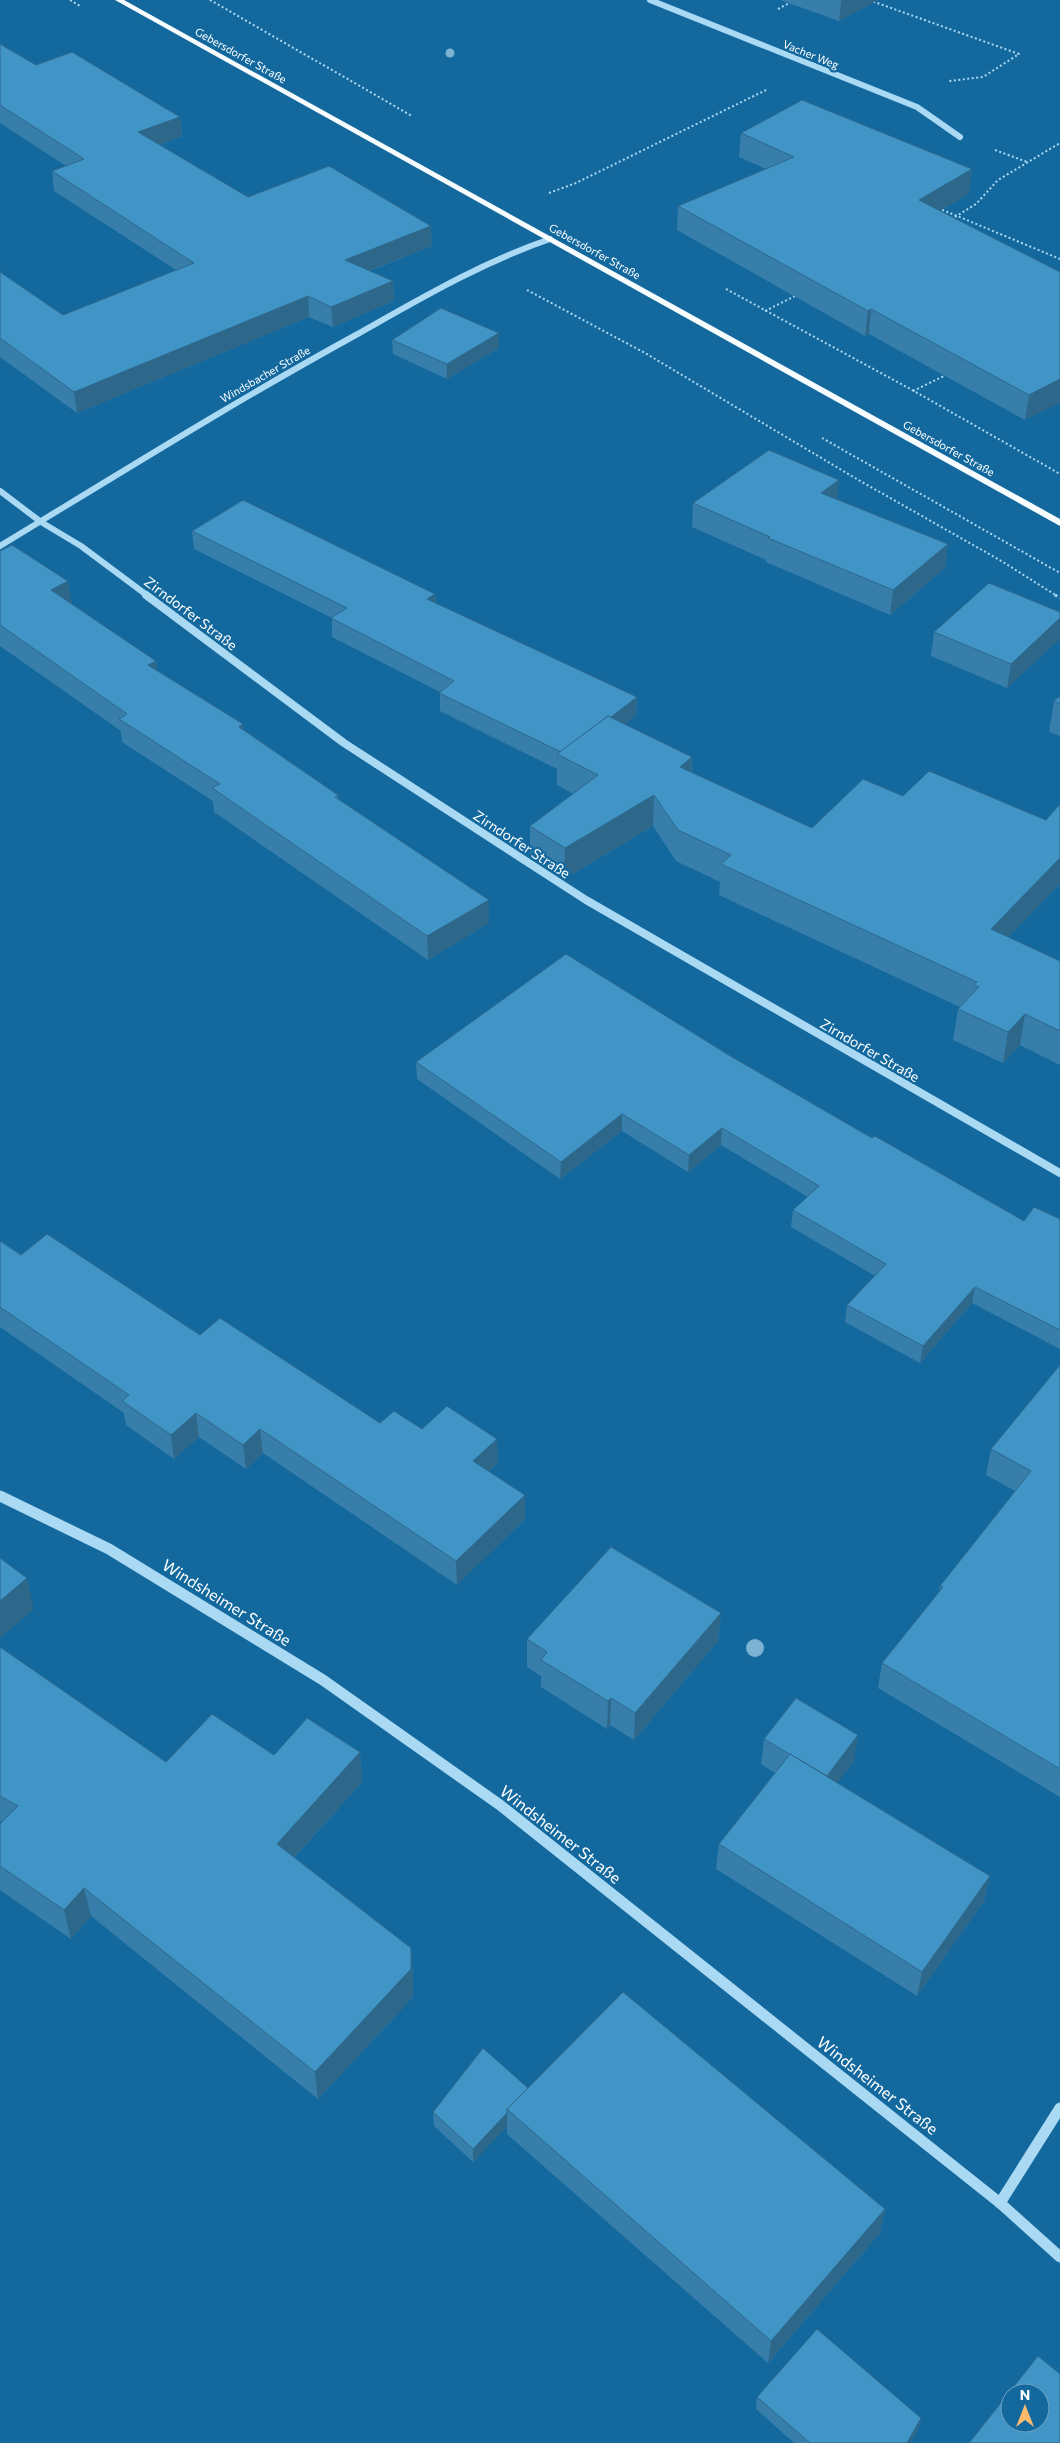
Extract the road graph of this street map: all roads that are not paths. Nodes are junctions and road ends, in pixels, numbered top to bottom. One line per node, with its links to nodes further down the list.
1 (119, 0): 4 (main road, Gebersdorfer Straße)
2 (650, 0): 3 (street, Vacher Weg)
3 (960, 136)
4 (550, 239): 6 (street, Windsbacher Straße); 7 (main road, Gebersdorfer Straße)
5 (0, 491): 6 (street, Zirndorfer Straße)
6 (41, 522): 8 (street, Windsbacher Straße); 9 (street, Zirndorfer Straße)
7 (1060, 523)
8 (0, 546)
9 (1060, 1173)
10 (0, 1496): 12 (street, Windsheimer Straße)
11 (1060, 2108): 12 (street)
12 (1000, 2203): 13 (street, Windsheimer Straße)
13 (1060, 2258)

